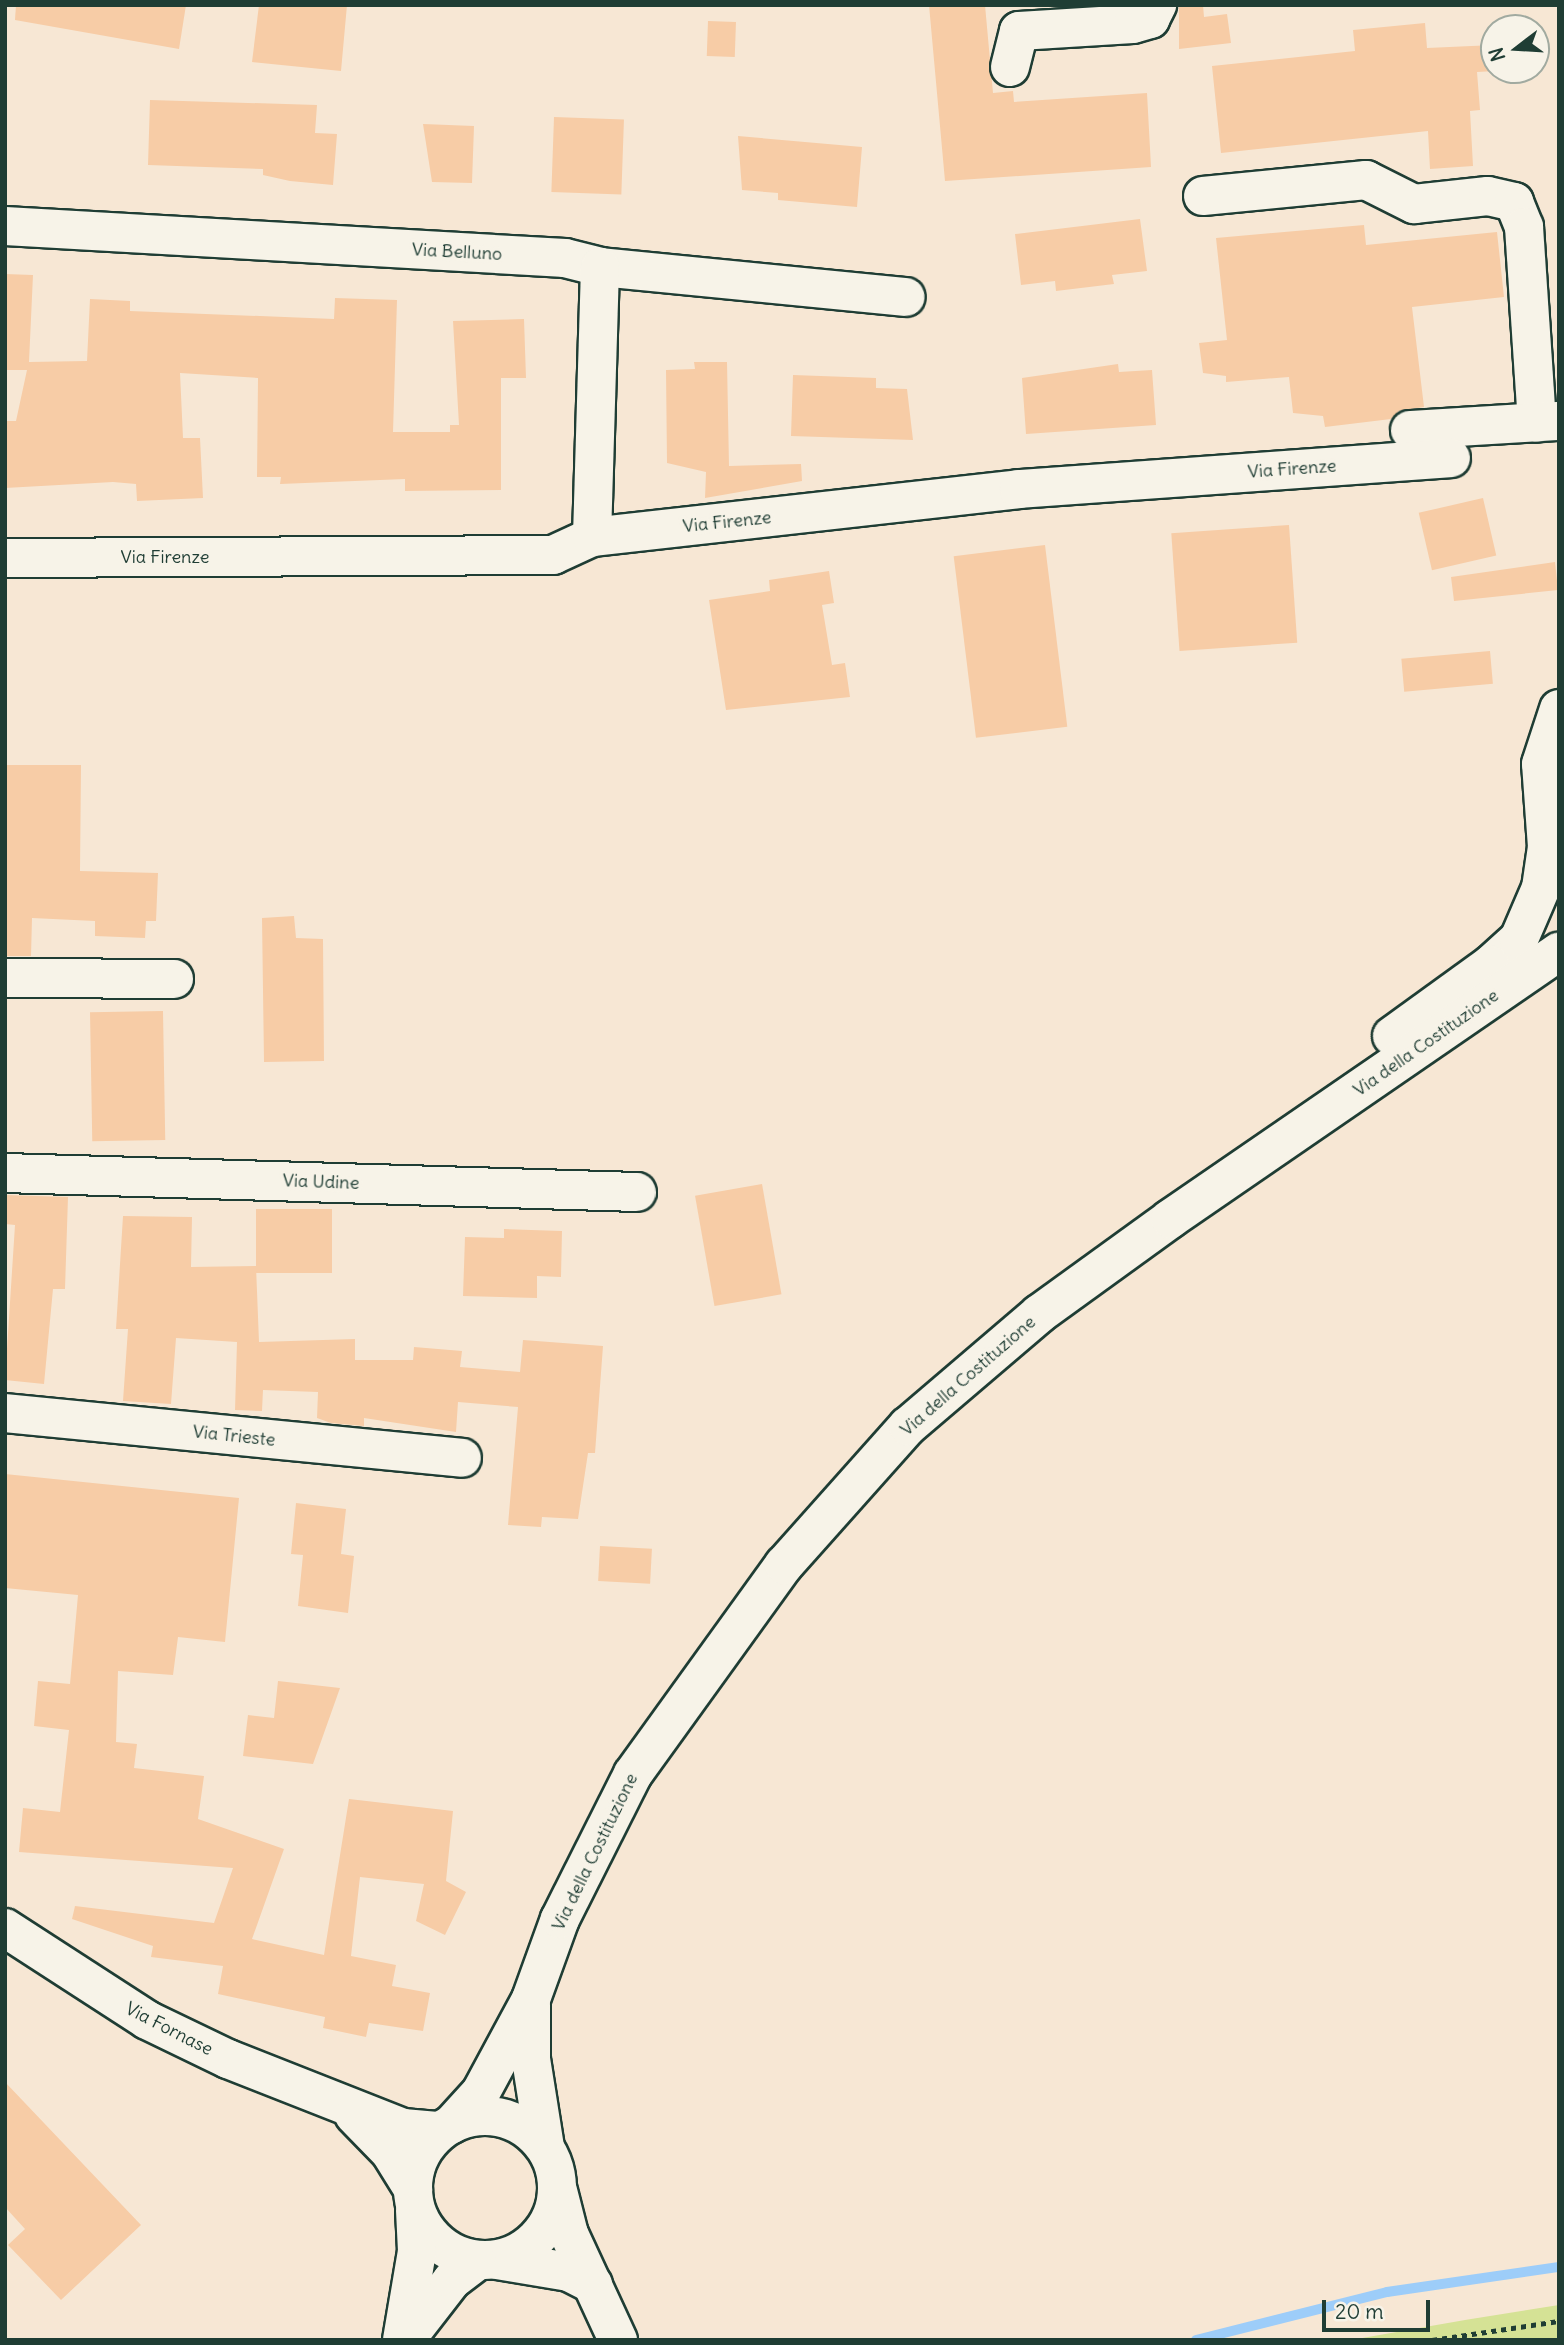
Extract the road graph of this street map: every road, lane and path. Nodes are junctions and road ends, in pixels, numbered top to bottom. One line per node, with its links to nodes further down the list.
1 (1157, 5): 2 (street)
2 (1010, 67)
3 (1203, 196): 7 (street)
4 (5, 226): 5 (street, Via Belluno)
5 (600, 267): 6 (street, Via Belluno); 10 (street)
6 (906, 297)
7 (1548, 422): 8 (street)
8 (1410, 430)
9 (1451, 458): 10 (street, Via Firenze)
10 (592, 537): 11 (street, Via Firenze)
11 (5, 558)
12 (1559, 709): 13 (street)
13 (1550, 797): 14 (street)
14 (1553, 857): 18 (street)
15 (1559, 952): 18 (street, Via della Costituzione)
16 (5, 978): 17 (street)
17 (174, 979)
18 (1326, 1112): 24 (street, Via della Costituzione)
19 (5, 1173): 20 (street, Via Udine)
20 (637, 1192)
21 (5, 1413): 22 (street, Via Trieste)
22 (462, 1458)
23 (5, 1928): 25 (street, Via Fornase)
24 (531, 1999): 26 (street, Via della Costituzione); 27 (street, Via della Costituzione)
25 (345, 2106): 26 (street, Via Fornase); 29 (street, Via Fornase)
26 (446, 2127): 27 (street); 29 (street)
27 (545, 2147): 28 (street)
28 (558, 2191): 30 (street); 31 (street)
29 (414, 2198): 30 (street); 33 (street)
30 (487, 2261): 31 (street); 33 (street)
31 (593, 2284): 34 (street)
32 (1559, 2322): 35 (path)
33 (404, 2340)
34 (618, 2340)
35 (1432, 2340)

